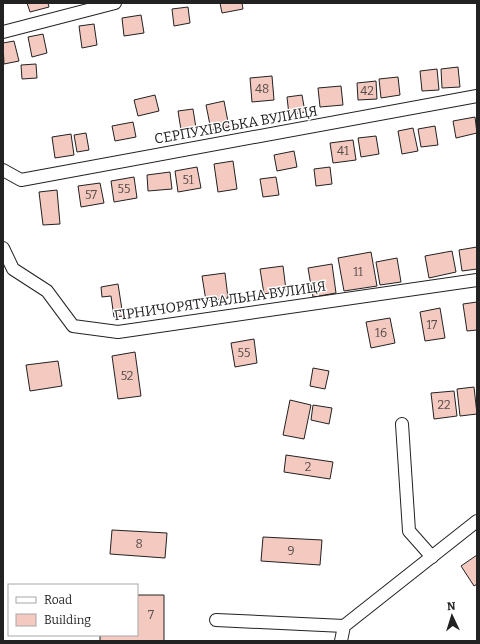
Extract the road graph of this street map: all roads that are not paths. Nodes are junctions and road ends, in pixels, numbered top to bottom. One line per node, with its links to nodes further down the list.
1 (115, 3): 2 (street)
2 (3, 32)
3 (477, 96): 4 (street, СЕРПУХІВСЬКА ВУЛИЦЯ)
4 (3, 170)
5 (3, 248): 6 (street, ГІРНИЧОРЯТУВАЛЬНА ВУЛИЦЯ)
6 (477, 280)
7 (402, 424): 9 (street)
8 (477, 521): 9 (street)
9 (432, 557): 11 (street)
10 (216, 620): 11 (street)
11 (344, 626): 12 (street)
12 (341, 641)

